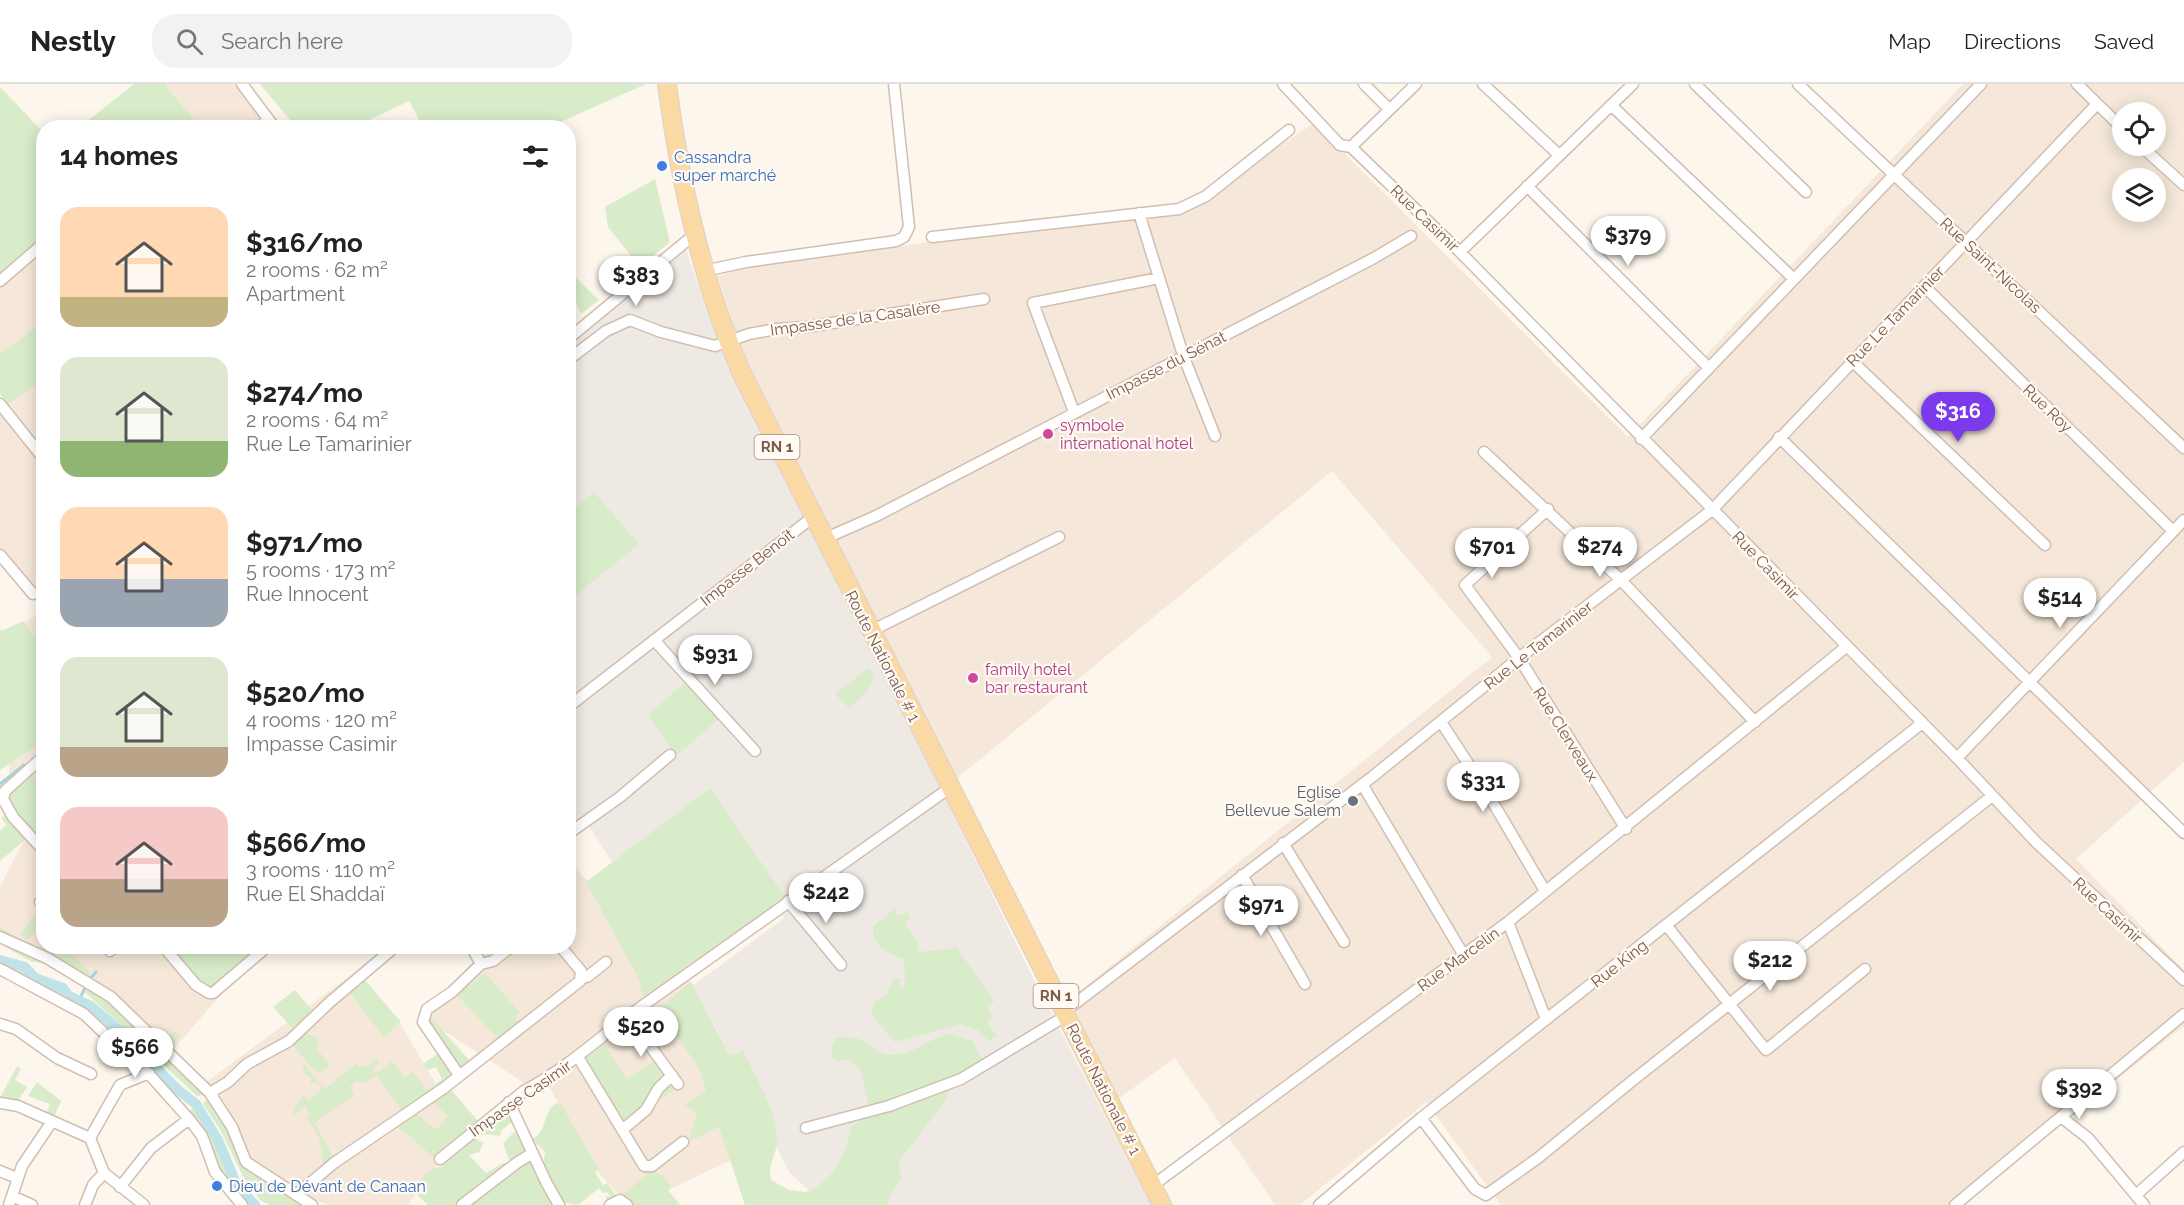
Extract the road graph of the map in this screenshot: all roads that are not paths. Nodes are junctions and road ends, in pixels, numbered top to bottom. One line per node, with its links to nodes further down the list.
1 (242, 84): 17 (street)
2 (668, 84): 27 (main road, Route Nationale # 1 / RN 1)
3 (894, 84): 33 (street)
4 (1283, 84): 19 (street, Rue Casimir)
5 (1364, 84): 15 (street)
6 (1416, 84): 15 (street)
7 (1484, 84): 20 (street)
8 (1633, 84): 14 (street)
9 (1695, 84): 25 (street)
10 (1798, 84): 22 (street, Rue Saint-Nicolas)
11 (1981, 84): 22 (street)
12 (2077, 84): 13 (street)
13 (2097, 104): 16 (street); 30 (street, Rue Le Tamarinier)
14 (1611, 105): 20 (street); 35 (street)
15 (1389, 109): 19 (street)
16 (2112, 118)
17 (270, 120)
18 (1289, 130): 26 (street)
19 (1351, 147): 32 (street, Rue Casimir)
20 (1560, 155): 24 (street)
21 (2152, 156): 23 (street)
22 (1895, 174): 30 (street, Rue Saint-Nicolas); 35 (street)
23 (2184, 185)
24 (1527, 186): 32 (street); 44 (street)
25 (1806, 192)
26 (1139, 213): 29 (street); 34 (street)
27 (695, 234): 33 (main road, Route Nationale # 1 / RN 1); 39 (street)
28 (1411, 236): 42 (street, Impasse du Sénat)
29 (932, 237)
30 (1966, 242): 37 (street, Rue Le Tamarinier); 50 (street, Rue Saint-Nicolas)
31 (36, 250): 36 (street)
32 (1460, 252): 49 (street, Rue Casimir)
33 (704, 271): 40 (main road, Route Nationale # 1 / RN 1)
34 (1159, 278): 42 (street); 46 (street)
35 (1794, 279): 44 (street)
36 (0, 281)
37 (1924, 286): 43 (street, Rue Le Tamarinier); 57 (street, Rue Roy)
38 (984, 299): 40 (street, Impasse de la Casalère)
39 (576, 332)
40 (727, 340): 41 (street, Impasse de la Casalère); 55 (main road, Route Nationale # 1 / RN 1)
41 (576, 354)
42 (1183, 355): 46 (street, Impasse du Sénat); 47 (street)
43 (1852, 361): 48 (street, Rue Le Tamarinier); 60 (street)
44 (1710, 368): 49 (street)
45 (0, 404): 51 (street)
46 (1074, 412): 59 (street, Impasse du Sénat)
47 (1215, 436)
48 (1779, 437): 54 (street, Rue Le Tamarinier); 68 (street)
49 (1641, 439): 54 (street, Rue Casimir)
50 (2184, 448)
51 (36, 449)
52 (1484, 452): 53 (street)
53 (1548, 509): 62 (street); 67 (street, Rue Clerveaux)
54 (1712, 510): 62 (street, Rue Le Tamarinier); 66 (street, Rue Casimir)
55 (813, 518): 59 (main road, Route Nationale # 1 / RN 1); 65 (street, Impasse Benoît)
56 (2184, 520): 57 (street)
57 (2173, 531): 68 (street)
58 (1059, 537): 64 (street)
59 (824, 539): 64 (main road, Route Nationale # 1 / RN 1)
60 (2045, 545)
61 (0, 555): 63 (street)
62 (1621, 580): 67 (street, Rue Le Tamarinier); 70 (street)
63 (33, 594)
64 (870, 631): 78 (main road, Route Nationale # 1 / RN 1)
65 (654, 640): 69 (street, Impasse Benoît); 73 (street)
66 (1846, 647): 70 (street, Rue Marcelin); 72 (street, Rue Casimir)
67 (1519, 658): 71 (street, Rue Le Tamarinier); 82 (street, Rue Clerveaux)
68 (2029, 684): 75 (street); 83 (street)
69 (576, 701)
70 (1755, 722): 82 (street, Rue Marcelin)
71 (1441, 723): 77 (street, Rue Le Tamarinier); 87 (street)
72 (1921, 724): 75 (street, Rue Casimir); 90 (street, Rue King)
73 (756, 751)
74 (670, 755): 81 (street)
75 (1957, 758): 80 (street, Rue Casimir)
76 (36, 763): 79 (street)
77 (1362, 784): 85 (street, Rue Le Tamarinier); 101 (street)
78 (951, 787): 88 (street, Impasse Casimir); 111 (main road, Route Nationale # 1 / RN 1)
79 (2, 795): 84 (street)
80 (1992, 796): 108 (street, Rue Casimir); 110 (street)
81 (576, 828)
82 (1626, 829): 87 (street, Rue Marcelin)
83 (2184, 833)
84 (36, 842)
85 (1283, 843): 86 (street, Rue Le Tamarinier); 92 (street)
86 (1242, 875): 109 (street); 111 (street, Rue Le Tamarinier)
87 (1545, 891): 89 (street, Rue Marcelin)
88 (788, 901): 104 (street); 113 (street, Impasse Casimir)
89 (1508, 922): 101 (street, Rue Marcelin); 114 (street)
90 (1667, 926): 110 (street); 114 (street, Rue King)
91 (0, 937): 93 (street)
92 (1344, 942)
93 (36, 953)
94 (38, 954): 120 (street)
95 (170, 954): 96 (street)
96 (259, 954)
97 (387, 954): 120 (street)
98 (475, 954): 103 (street)
99 (502, 954): 103 (street)
100 (567, 954): 107 (street)
101 (1463, 954): 138 (street, Rue Marcelin)
102 (606, 962): 107 (street)
103 (481, 964): 119 (street)
104 (842, 965)
105 (0, 969): 117 (street)
106 (1865, 969): 110 (street)
107 (582, 977): 119 (street)
108 (2184, 980)
109 (1305, 984)
110 (1730, 1005): 124 (street)
111 (1064, 1012): 127 (street, Rue Le Tamarinier); 138 (main road, Route Nationale # 1 / RN 1)
112 (2184, 1014): 123 (street)
113 (628, 1016): 116 (street, Impasse Casimir); 128 (street)
114 (1546, 1019): 124 (street, Rue King)
115 (0, 1024): 118 (street)
116 (578, 1057): 122 (street, Impasse Casimir); 128 (street)
117 (149, 1073): 125 (street); 129 (street)
118 (91, 1074)
119 (459, 1075): 139 (street)
120 (210, 1094): 139 (street)
121 (0, 1102): 126 (street)
122 (509, 1102): 132 (street); 133 (street, Impasse Casimir)
123 (2061, 1117): 140 (street); 153 (street)
124 (1421, 1118): 152 (street, Rue King)
125 (189, 1119): 137 (street); 142 (street)
126 (51, 1123): 129 (street); 136 (street)
127 (806, 1128)
128 (622, 1130): 130 (street)
129 (90, 1138): 135 (street)
130 (683, 1142)
131 (2184, 1152): 140 (street)
132 (533, 1153): 147 (street); 148 (street)
133 (440, 1159)
134 (0, 1171): 136 (street)
135 (104, 1173): 137 (street); 144 (street)
136 (17, 1178): 141 (street)
137 (120, 1186): 145 (street)
138 (1152, 1186): 151 (main road, Route Nationale # 1 / RN 1)
139 (296, 1195): 146 (street)
140 (2136, 1195): 154 (street)
141 (10, 1200): 143 (street)
142 (239, 1204)
143 (32, 1205)
144 (85, 1205)
145 (144, 1205)
146 (312, 1205)
147 (462, 1205)
148 (560, 1205)
149 (610, 1205): 150 (street)
150 (627, 1205)
151 (1162, 1205)
152 (1319, 1205)
153 (1955, 1205)
154 (2144, 1205)

